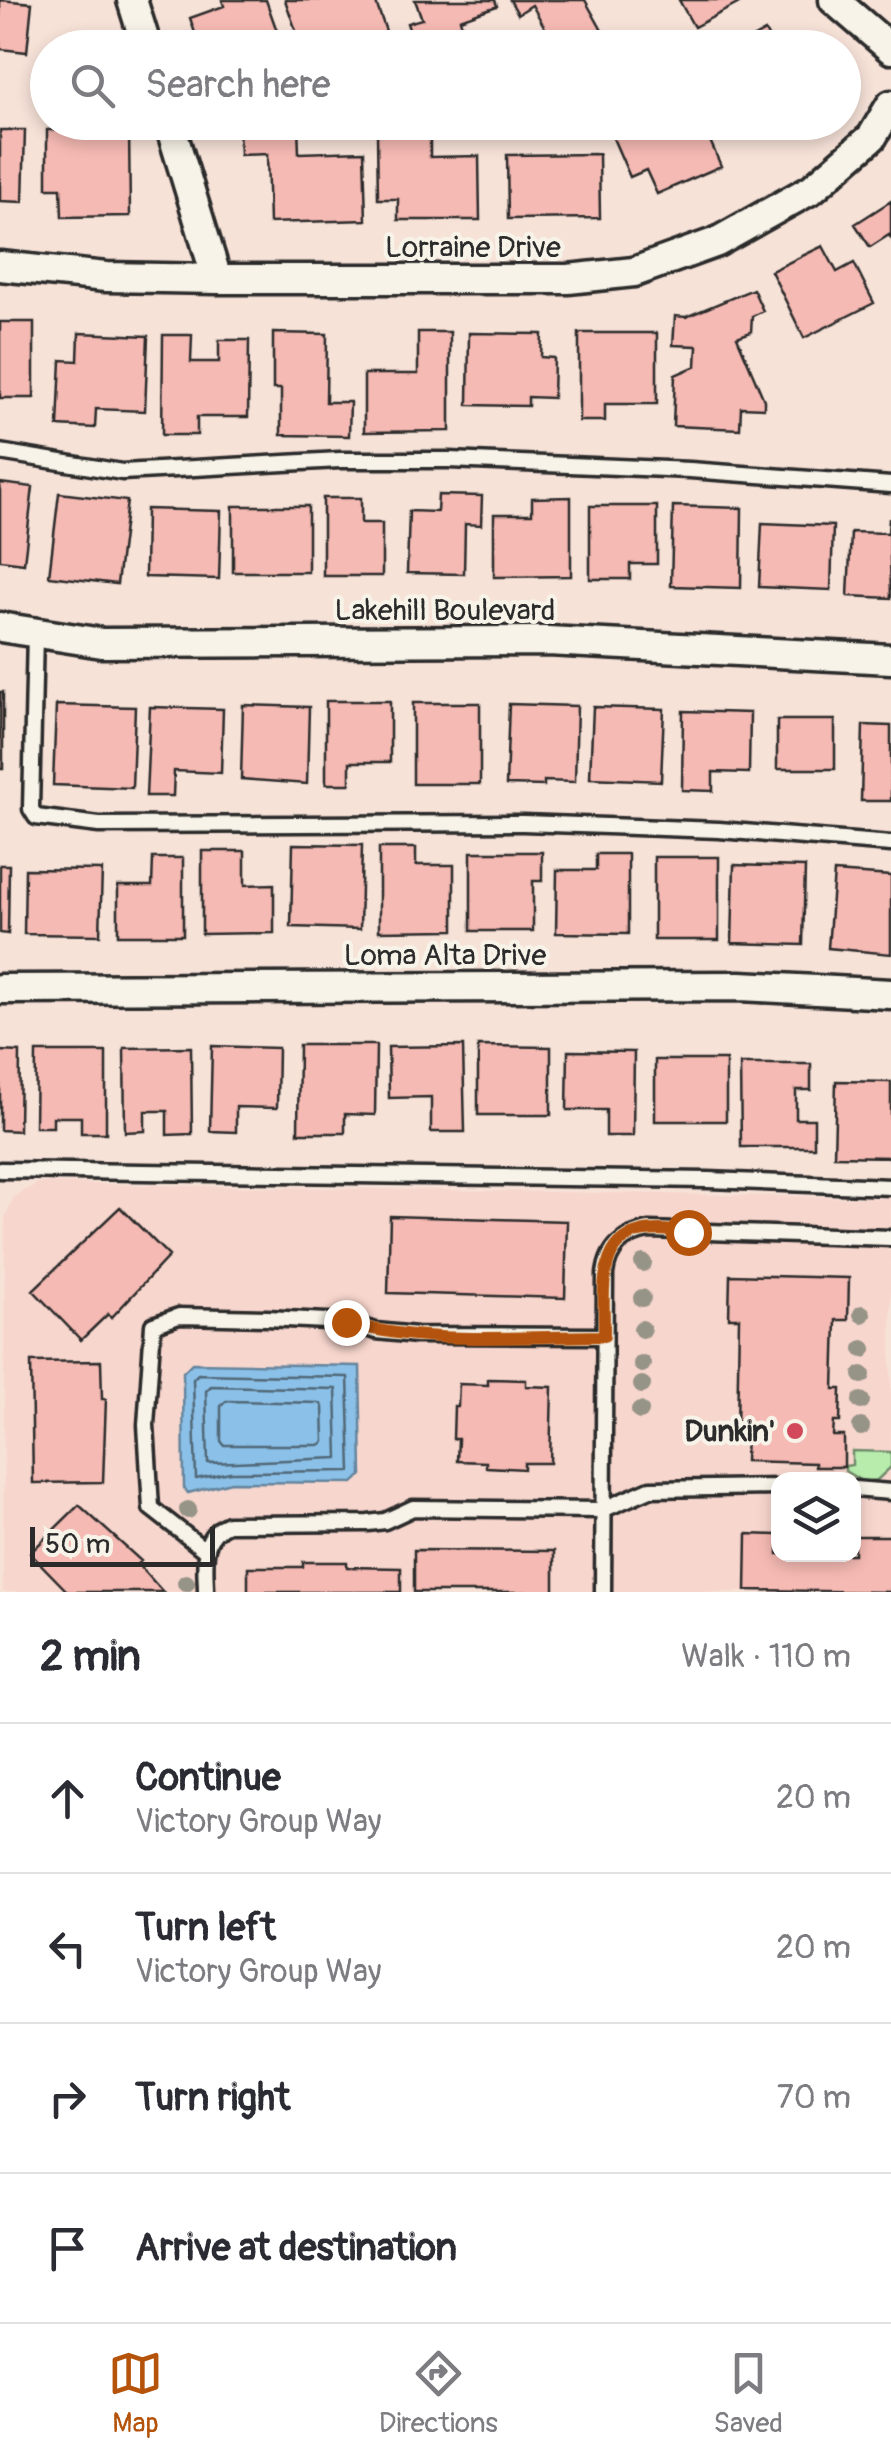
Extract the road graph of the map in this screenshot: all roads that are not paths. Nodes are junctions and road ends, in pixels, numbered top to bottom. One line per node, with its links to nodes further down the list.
1 (132, 0): 3 (street)
2 (834, 0): 4 (street)
3 (141, 30)
4 (891, 50)
5 (891, 105): 8 (street, Lorraine Drive)
6 (175, 140): 8 (street)
7 (0, 266): 8 (street, Lorraine Drive)
8 (216, 280)
9 (0, 452): 10 (lane)
10 (891, 485)
11 (0, 627): 12 (street, Lakehill Boulevard)
12 (35, 632): 13 (street, Lakehill Boulevard); 14 (lane)
13 (891, 659)
14 (891, 844)
15 (0, 989): 16 (street, Loma Alta Drive)
16 (891, 994)
17 (0, 1170): 18 (lane)
18 (891, 1187)
19 (891, 1238): 20 (lane)
20 (604, 1336): 24 (lane); 25 (lane)
21 (771, 1487): 24 (lane)
22 (861, 1490): 23 (lane)
23 (891, 1492)
24 (602, 1510): 25 (lane); 27 (lane)
25 (206, 1551): 26 (lane)
26 (206, 1592)
27 (602, 1592)

